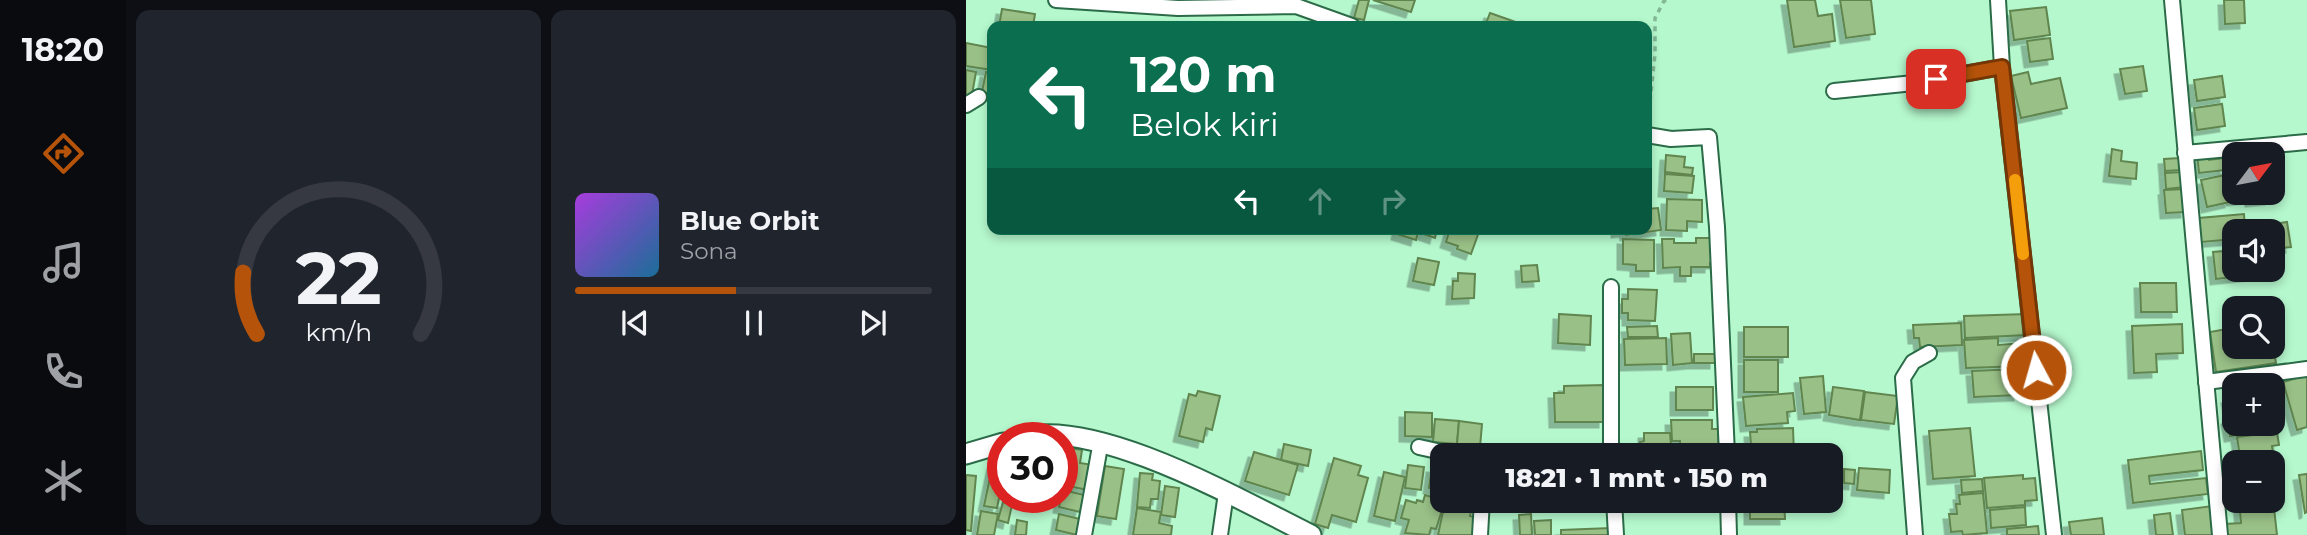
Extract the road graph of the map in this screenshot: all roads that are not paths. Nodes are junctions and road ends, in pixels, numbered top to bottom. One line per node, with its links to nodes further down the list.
1 (1056, 0): 4 (street)
2 (1998, 0): 6 (street)
3 (2172, 0): 12 (street)
4 (1296, 3): 5 (street)
5 (1340, 21)
6 (2002, 67): 7 (street); 36 (street)
7 (1834, 91)
8 (979, 97): 9 (street)
9 (966, 105)
10 (1652, 136): 20 (street)
11 (2307, 142): 12 (street)
12 (2185, 153): 16 (street)
13 (1611, 287): 19 (street)
14 (1929, 352): 35 (street)
15 (2307, 369): 16 (street)
16 (2206, 382): 37 (street)
17 (1078, 436): 18 (main road)
18 (1101, 442): 25 (main road); 29 (street)
19 (1612, 443)
20 (1726, 443)
21 (1419, 447): 23 (street)
22 (987, 448): 24 (main road)
23 (1430, 449)
24 (966, 454)
25 (1226, 493): 30 (street); 31 (main road)
26 (1481, 513): 32 (street)
27 (1615, 513): 33 (street)
28 (1728, 513): 34 (street)
29 (1084, 535)
30 (1220, 535)
31 (1311, 535)
32 (1480, 535)
33 (1616, 535)
34 (1729, 535)
35 (1915, 535)
36 (2054, 535)
37 (2220, 535)

